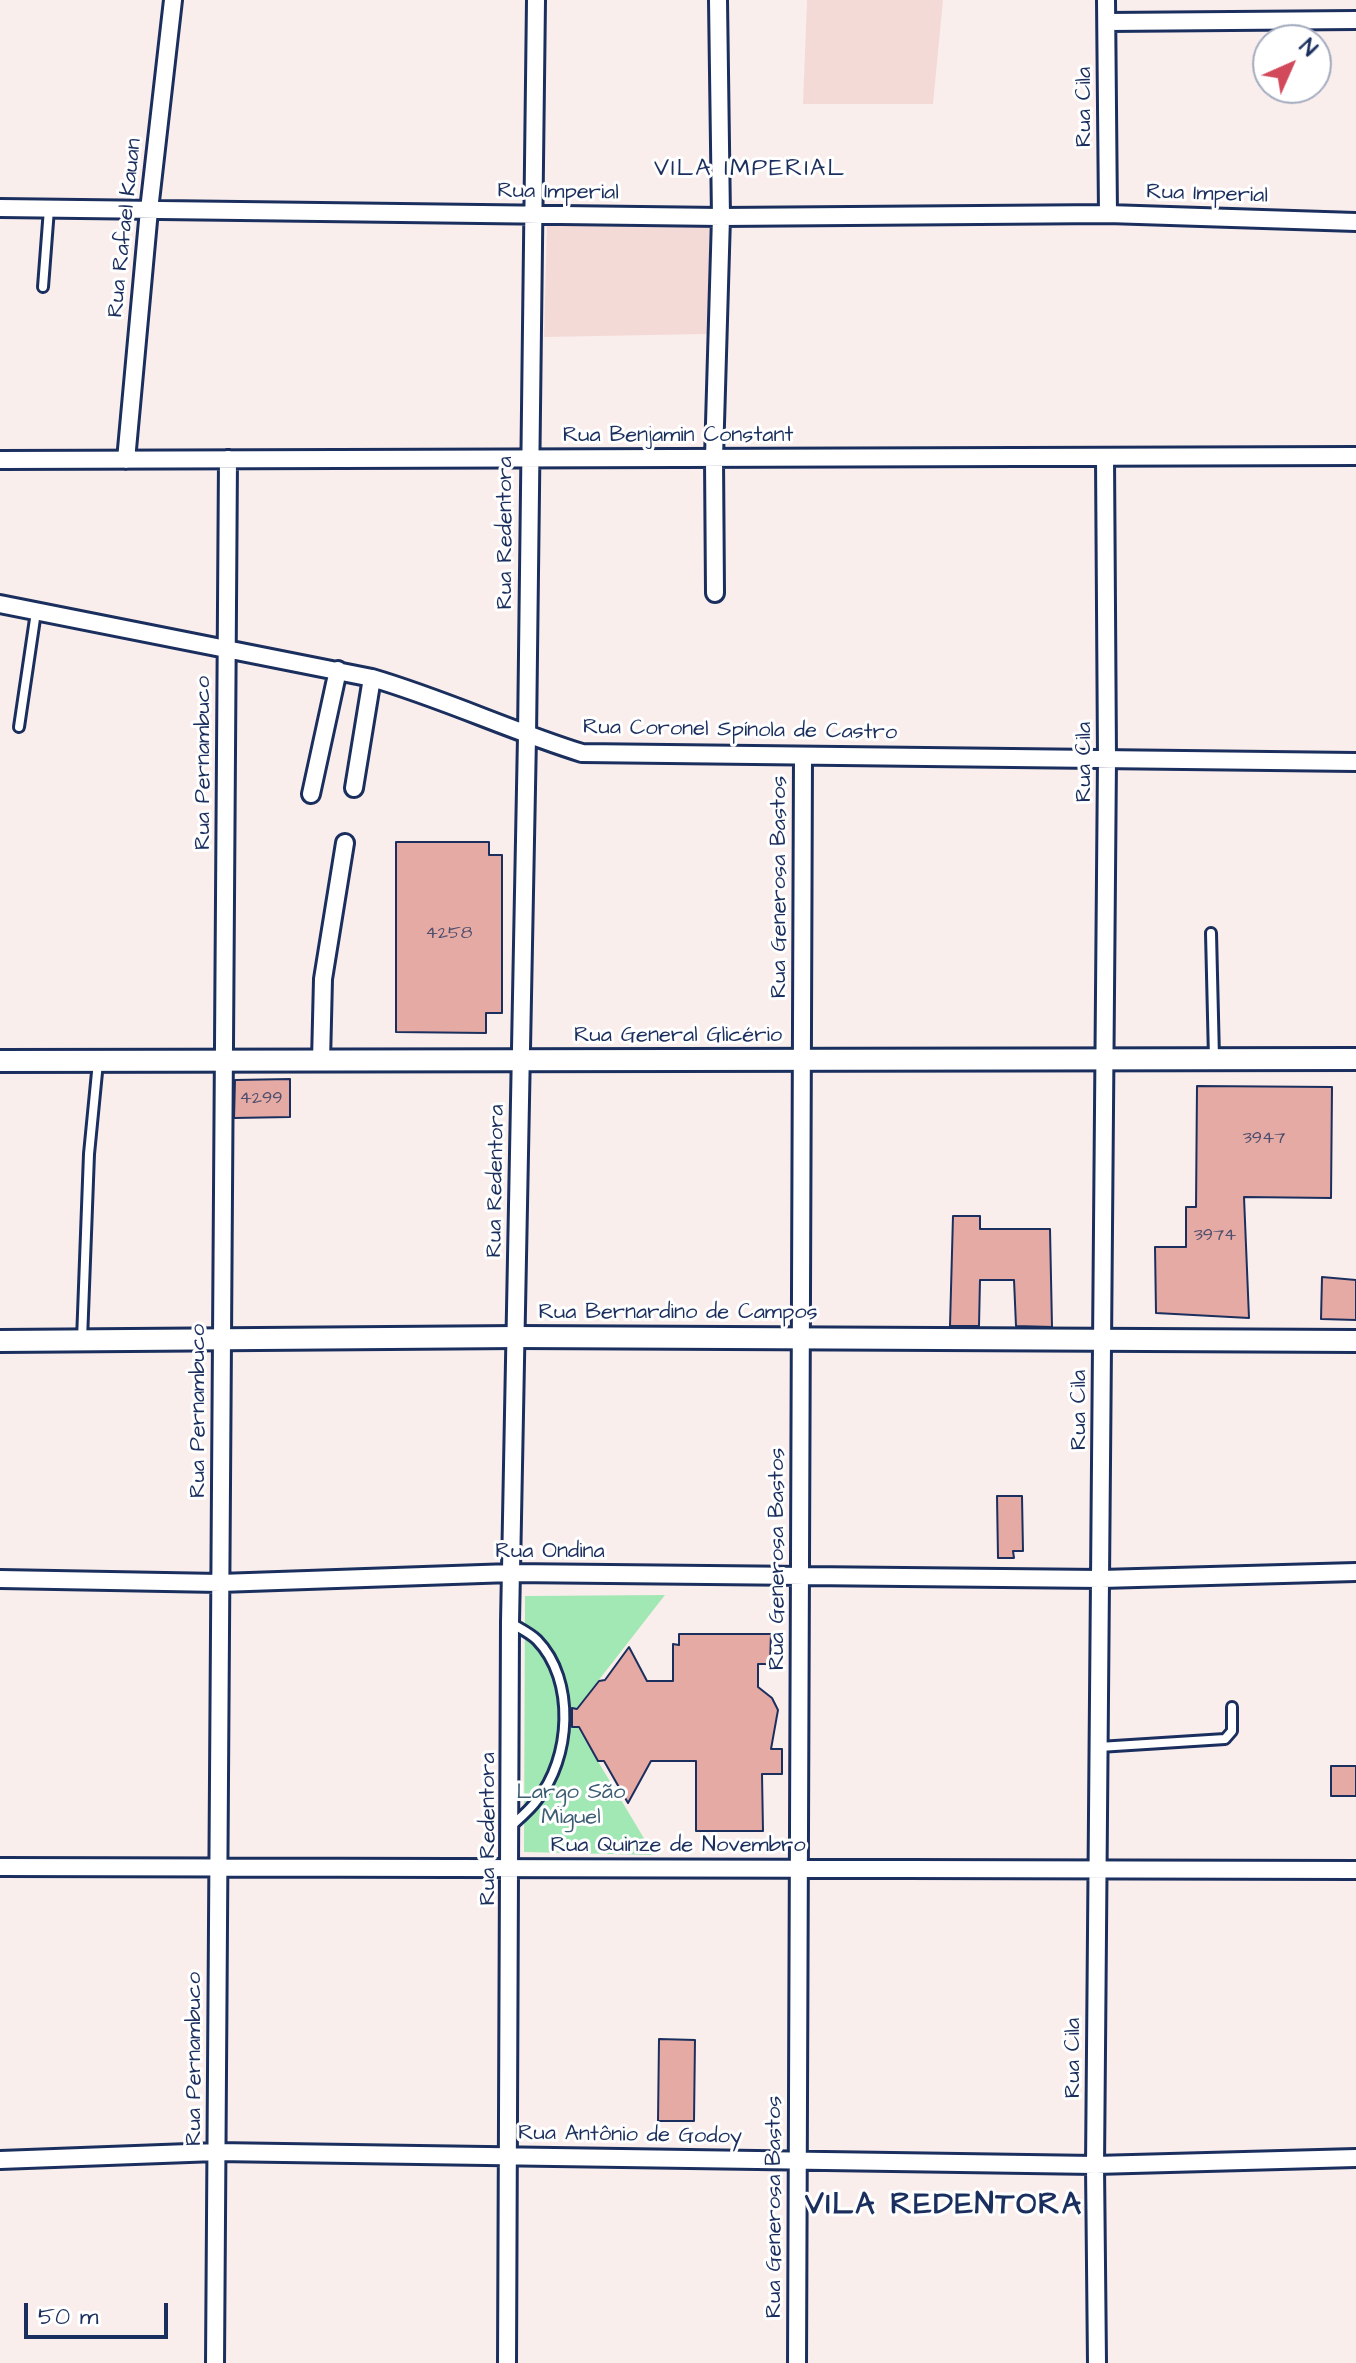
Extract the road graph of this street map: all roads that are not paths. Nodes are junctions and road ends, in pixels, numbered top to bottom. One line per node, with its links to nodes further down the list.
1 (173, 0): 9 (street, Rua Rafael Kauan)
2 (536, 0): 11 (street, Rua Redentora)
3 (718, 0): 12 (street)
4 (1106, 0): 6 (street, Rua Cila)
5 (1356, 20): 6 (street)
6 (1107, 22): 10 (street, Rua Cila)
7 (0, 208): 8 (street, Rua Imperial)
8 (49, 209): 9 (street, Rua Imperial); 14 (lane)
9 (149, 210): 11 (street, Rua Imperial); 21 (street, Rua Rafael Kauan)
10 (1108, 214): 12 (street, Rua Imperial); 13 (street, Rua Imperial)
11 (531, 215): 12 (street, Rua Imperial); 19 (street, Rua Redentora)
12 (721, 217): 17 (street)
13 (1356, 222)
14 (43, 287)
15 (1356, 456): 16 (street, Rua Benjamin Constant)
16 (1105, 457): 17 (street, Rua Benjamin Constant); 31 (street, Rua Cila)
17 (714, 458): 19 (street, Rua Benjamin Constant); 22 (street)
18 (228, 459): 19 (street, Rua Benjamin Constant); 21 (street, Rua Benjamin Constant); 25 (street, Rua Pernambuco)
19 (528, 459): 29 (street, Rua Redentora)
20 (0, 460): 21 (street, Rua Benjamin Constant)
21 (126, 460)
22 (715, 593)
23 (0, 604): 24 (street, Rua Coronel Spínola de Castro)
24 (37, 611): 25 (street, Rua Coronel Spínola de Castro); 28 (lane)
25 (227, 646): 26 (street, Rua Coronel Spínola de Castro); 44 (street, Rua Pernambuco)
26 (338, 670): 27 (street, Rua Coronel Spínola de Castro); 34 (street)
27 (372, 678): 29 (street, Rua Coronel Spínola de Castro); 33 (street)
28 (19, 727)
29 (527, 736): 30 (street, Rua Coronel Spínola de Castro); 45 (street, Rua Redentora)
30 (803, 756): 31 (street, Rua Coronel Spínola de Castro); 39 (street, Rua Generosa Bastos)
31 (1107, 758): 32 (street, Rua Coronel Spínola de Castro); 40 (street, Rua Cila)
32 (1356, 762)
33 (354, 788)
34 (311, 794)
35 (345, 843): 43 (street)
36 (1211, 933): 37 (lane)
37 (1214, 1059): 38 (street, Rua General Glicério); 40 (street, Rua General Glicério)
38 (1356, 1059)
39 (801, 1060): 40 (street, Rua General Glicério); 45 (street, Rua General Glicério); 47 (street, Rua Generosa Bastos)
40 (1105, 1060): 48 (street, Rua Cila)
41 (0, 1061): 42 (street, Rua General Glicério)
42 (98, 1061): 44 (street, Rua General Glicério); 50 (lane)
43 (321, 1061): 44 (street, Rua General Glicério); 45 (street, Rua General Glicério)
44 (224, 1062): 51 (street, Rua Pernambuco)
45 (520, 1062): 46 (street, Rua Redentora)
46 (518, 1337): 47 (street, Rua Bernardino de Campos); 51 (street, Rua Bernardino de Campos); 54 (street, Rua Redentora)
47 (800, 1337): 48 (street, Rua Bernardino de Campos); 55 (street, Rua Generosa Bastos)
48 (1103, 1337): 52 (street, Rua Bernardino de Campos); 57 (street, Rua Cila)
49 (0, 1341): 50 (street, Rua Bernardino de Campos)
50 (82, 1341): 51 (street, Rua Bernardino de Campos)
51 (222, 1341): 58 (street, Rua Pernambuco)
52 (1356, 1341)
53 (1356, 1572): 57 (street, Rua Ondina)
54 (511, 1573): 55 (street, Rua Ondina); 58 (street, Rua Ondina); 59 (street, Rua Redentora)
55 (800, 1576): 57 (street, Rua Ondina); 67 (street, Rua Generosa Bastos)
56 (0, 1579): 58 (street, Rua Ondina)
57 (1101, 1579): 61 (street, Rua Cila)
58 (220, 1583): 63 (street, Rua Pernambuco)
59 (510, 1622): 62 (street, Rua Redentora); 62 (lane)
60 (1232, 1707): 61 (lane)
61 (1099, 1747): 66 (street, Rua Cila)
62 (511, 1826): 65 (street, Rua Redentora)
63 (218, 1865): 64 (street, Rua Quinze de Novembro); 65 (street, Rua Quinze de Novembro); 69 (street, Rua Pernambuco)
64 (0, 1867)
65 (511, 1867): 67 (street, Rua Quinze de Novembro); 70 (street, Rua Redentora)
66 (1097, 1868): 67 (street, Rua Quinze de Novembro); 68 (street, Rua Quinze de Novembro); 74 (street, Rua Cila)
67 (799, 1869): 73 (street, Rua Generosa Bastos)
68 (1356, 1870)
69 (216, 2152): 70 (street, Rua Antônio de Godoy); 72 (street, Rua Antônio de Godoy); 75 (street, Rua Pernambuco)
70 (510, 2156): 73 (street, Rua Antônio de Godoy); 76 (street, Rua Redentora)
71 (1356, 2158): 74 (street, Rua Antônio de Godoy)
72 (0, 2160)
73 (798, 2161): 74 (street, Rua Antônio de Godoy); 77 (street, Rua Generosa Bastos)
74 (1095, 2165): 78 (street, Rua Cila)
75 (215, 2363)
76 (507, 2363)
77 (797, 2363)
78 (1097, 2363)

